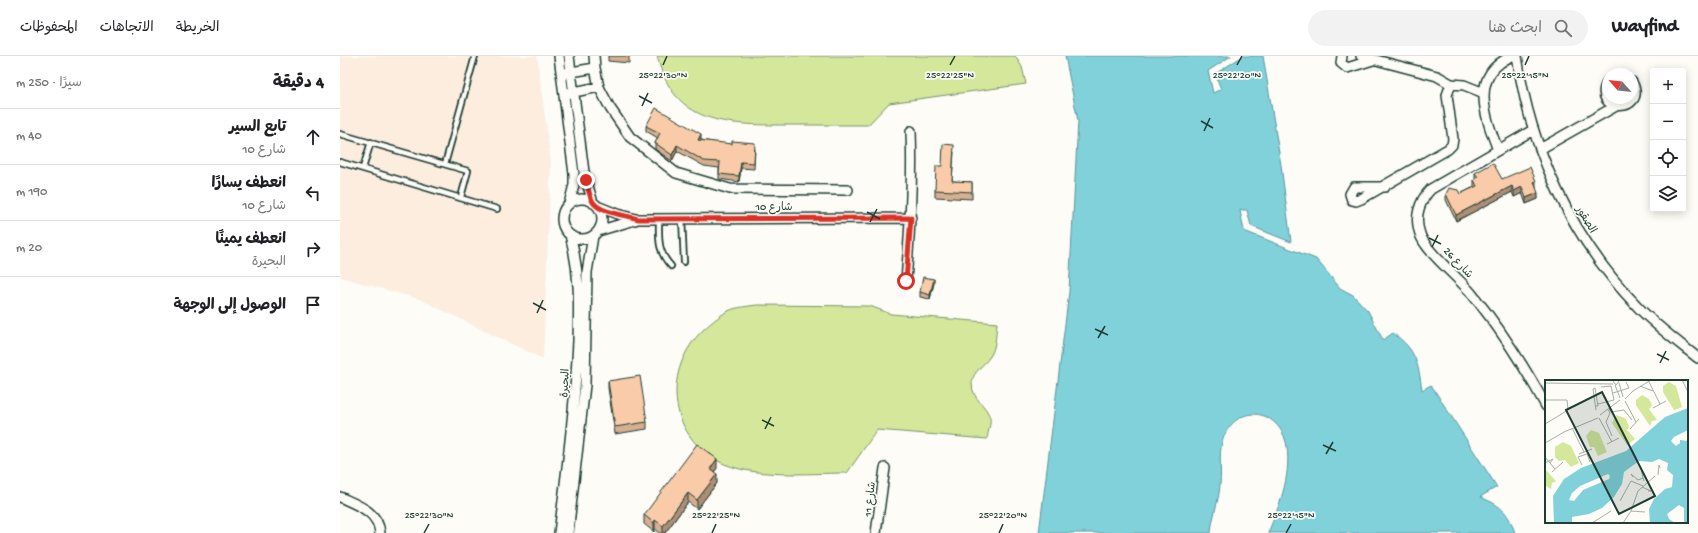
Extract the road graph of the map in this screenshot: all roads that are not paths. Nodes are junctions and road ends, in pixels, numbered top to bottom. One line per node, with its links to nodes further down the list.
1 (475, 56): 28 (lane)
2 (559, 56): 12 (street)
3 (569, 56): 11 (street)
4 (594, 56): 10 (street)
5 (1342, 56): 9 (street)
6 (1361, 56): 9 (street)
7 (1512, 56): 16 (street)
8 (1517, 56): 21 (street, الصقور)
9 (1373, 60): 13 (street)
10 (595, 68): 11 (street); 14 (street)
11 (571, 72): 12 (street); 15 (street)
12 (561, 73): 17 (street)
13 (1451, 84): 16 (street); 30 (street)
14 (599, 87): 15 (street); 31 (street)
15 (574, 92): 17 (street); 34 (street)
16 (1484, 93): 26 (street)
17 (564, 94): 33 (street)
18 (1611, 104): 20 (street)
19 (1626, 104): 20 (street)
20 (1616, 106): 25 (street)
21 (1533, 130): 25 (street, الصقور); 26 (street, شارع 26)
22 (911, 131): 37 (street)
23 (340, 134): 24 (lane)
24 (371, 142): 28 (lane); 29 (lane)
25 (1540, 149): 45 (street, الصقور)
26 (1498, 150): 46 (street, شارع 26)
27 (340, 162): 29 (lane)
28 (445, 164): 32 (lane)
29 (363, 168): 32 (lane)
30 (1385, 187)
31 (848, 190)
32 (461, 197): 35 (lane)
33 (568, 204): 34 (street); 41 (street)
34 (595, 204): 38 (street, شارع 10); 40 (street)
35 (497, 209)
36 (682, 218): 37 (street, شارع 10); 39 (street, شارع 10); 42 (lane)
37 (911, 218): 44 (street)
38 (638, 219): 39 (street, شارع 10); 40 (street, شارع 10)
39 (659, 219): 43 (lane)
40 (595, 233): 41 (street); 51 (street, البحيرة)
41 (570, 235): 50 (street, البحيرة)
42 (684, 262)
43 (671, 266)
44 (906, 281)
45 (1698, 358)
46 (1545, 404)
47 (885, 468): 52 (street, شارع 11)
48 (340, 497): 49 (street)
49 (380, 533)
50 (559, 533)
51 (568, 533)
52 (876, 533)

